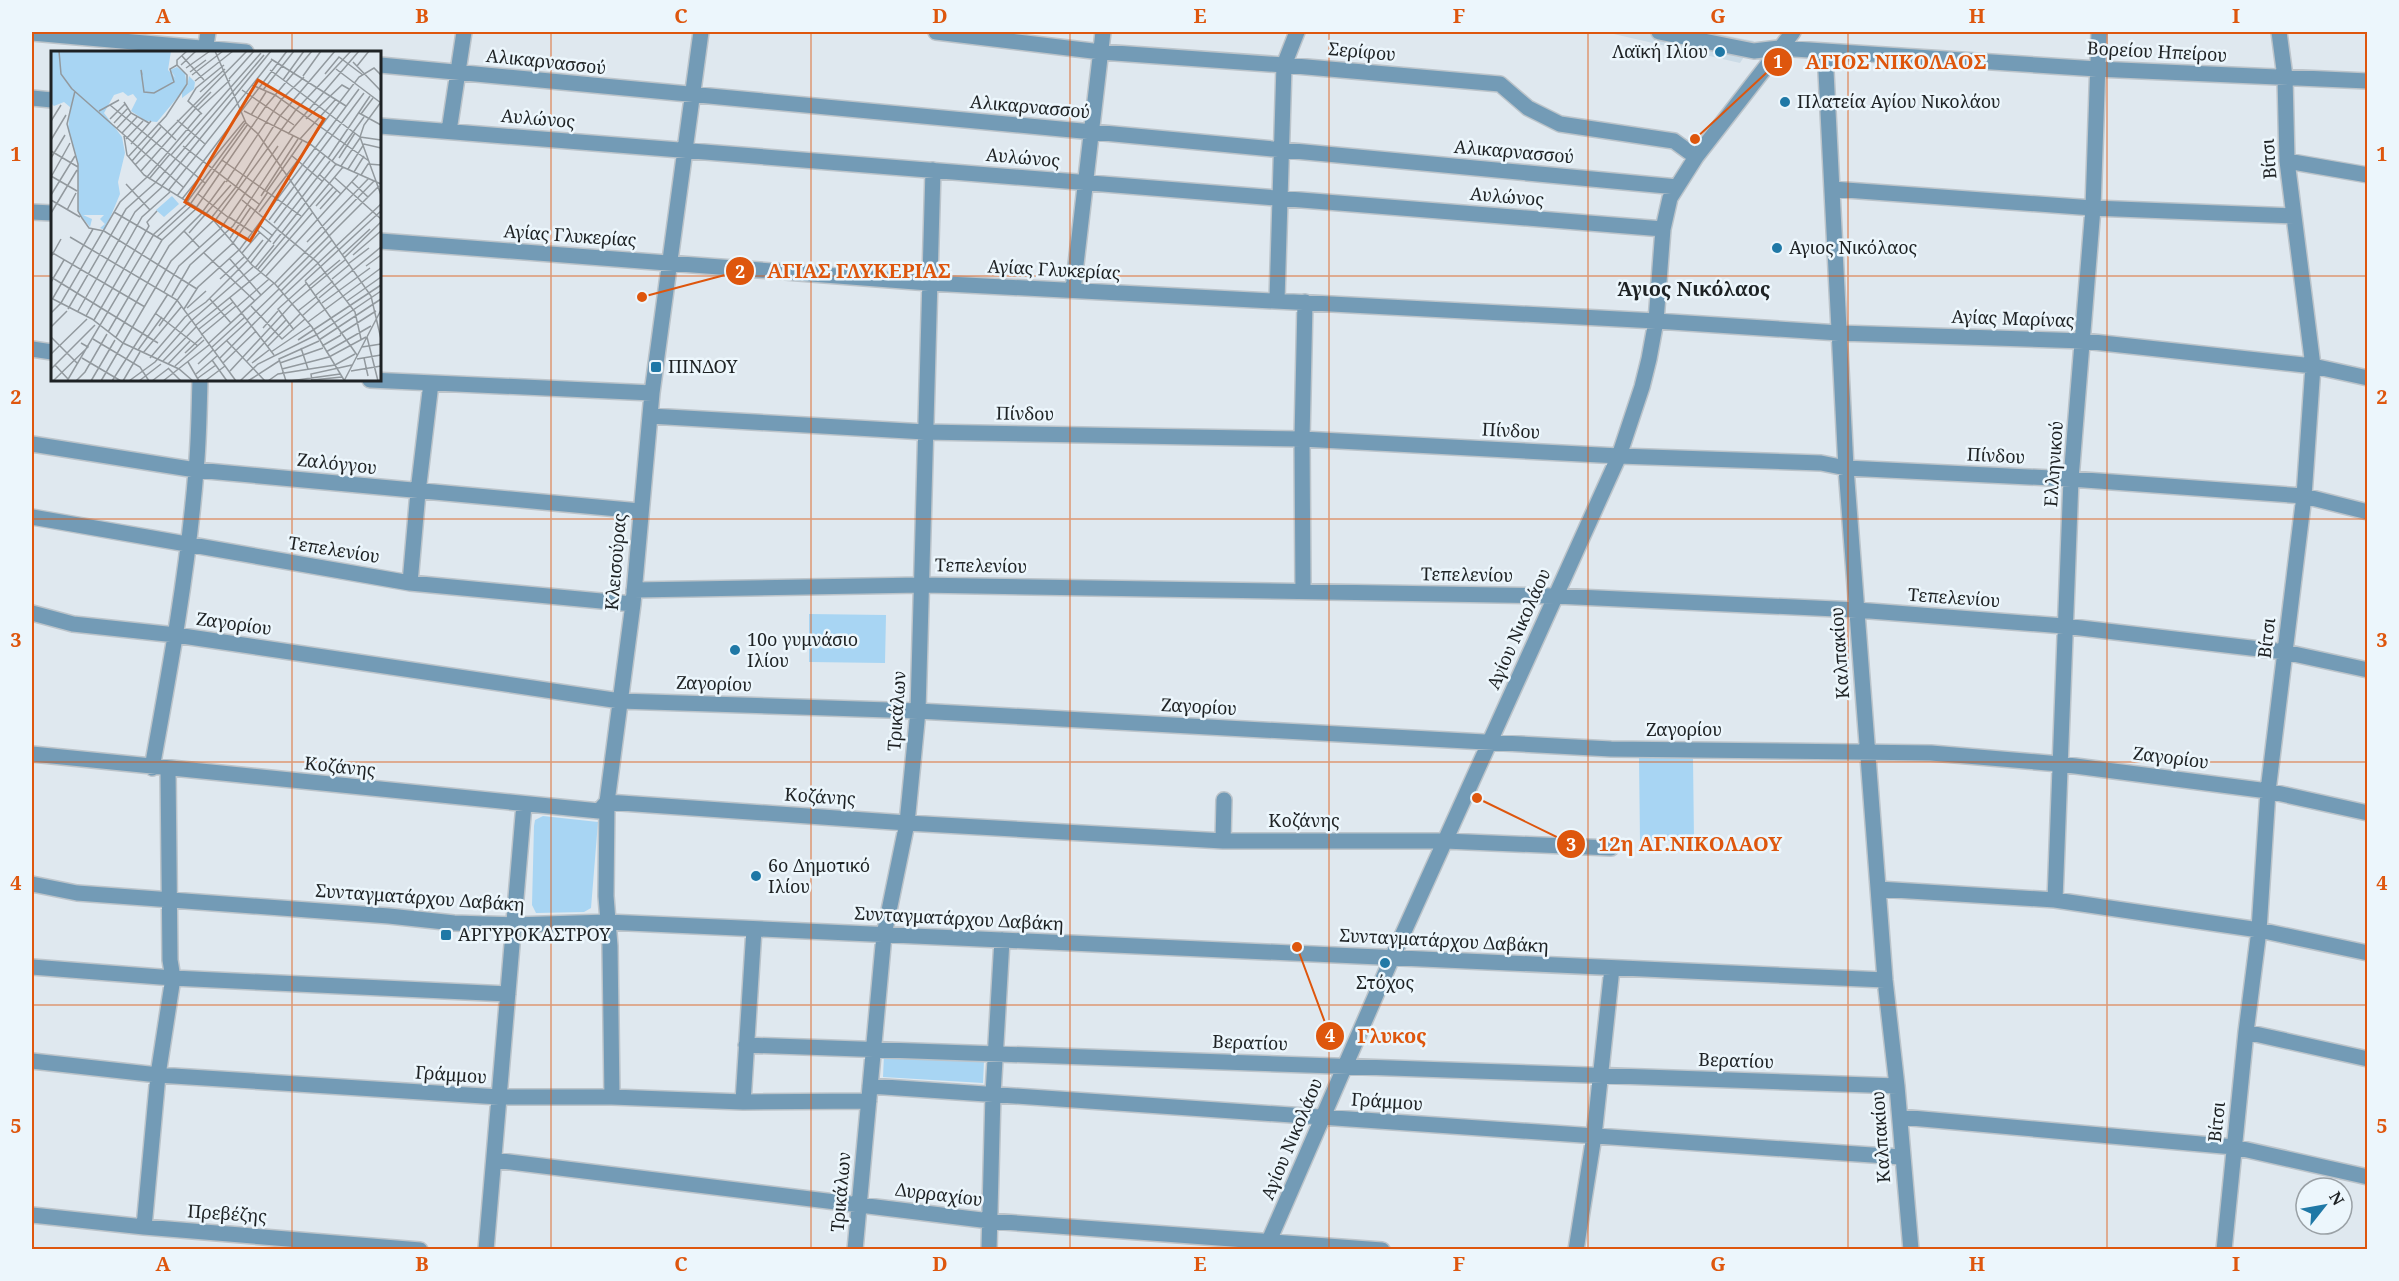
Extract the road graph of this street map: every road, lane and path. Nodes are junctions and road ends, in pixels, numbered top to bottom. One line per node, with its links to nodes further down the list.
1 (207, 32): 13 (street)
2 (464, 32): 19 (street)
3 (701, 32): 22 (street, Κλεισούρας)
4 (936, 32): 14 (street, Σερίφου)
5 (1103, 32): 14 (street)
6 (1297, 32): 17 (street)
7 (1659, 32): 12 (street, Βορείου Ηπείρου)
8 (1793, 32): 12 (street, Αγίου Νικολάου)
9 (2099, 32): 18 (street, Ελληνικού)
10 (2279, 32): 20 (street, Βίτσι)
11 (32, 33): 13 (street)
12 (1779, 48): 15 (street, Βορείου Ηπείρου); 30 (street, Αγίου Νικολάου)
13 (205, 51)
14 (1101, 52): 17 (street, Σερίφου); 27 (street)
15 (1825, 52): 18 (street, Βορείου Ηπείρου); 36 (street, Καλπακίου)
16 (381, 65): 19 (street, Αλικαρνασσού)
17 (1284, 65): 29 (street); 30 (street, Σερίφου)
18 (2097, 69): 20 (street, Βορείου Ηπείρου); 38 (street, Ελληνικού)
19 (458, 72): 22 (street, Αλικαρνασσού); 26 (street)
20 (2285, 77): 21 (street, Βορείου Ηπείρου); 31 (street, Βίτσι)
21 (2367, 81)
22 (691, 95): 27 (street, Αλικαρνασσού); 28 (street, Κλεισούρας)
23 (32, 98): 24 (street)
24 (51, 100)
25 (381, 126): 26 (street, Αυλώνος)
26 (449, 131): 28 (street, Αυλώνος)
27 (1091, 132): 29 (street, Αλικαρνασσού); 34 (street)
28 (684, 150): 32 (street, Αυλώνος); 44 (street, Κλεισούρας)
29 (1280, 150): 35 (street, Αλικαρνασσού); 37 (street)
30 (1696, 157): 35 (street, Αγίου Νικολάου)
31 (2287, 161): 33 (street); 41 (street, Βίτσι)
32 (933, 170): 34 (street, Αυλώνος); 45 (street, Τρικάλων)
33 (2367, 175)
34 (1085, 182): 37 (street, Αυλώνος); 46 (street)
35 (1677, 187): 42 (street, Αγίου Νικολάου)
36 (1832, 189): 38 (street); 50 (street, Καλπακίου)
37 (1281, 198): 42 (street, Αυλώνος); 47 (street)
38 (2093, 208): 41 (street); 51 (street, Ελληνικού)
39 (32, 212): 40 (street)
40 (51, 213)
41 (2294, 216): 54 (street, Βίτσι)
42 (1663, 229): 49 (street, Αγίου Νικολάου)
43 (381, 241): 44 (street, Αγίας Γλυκερίας)
44 (669, 263): 45 (street, Αγίας Γλυκερίας); 59 (street, Κλεισούρας)
45 (929, 283): 46 (street, Αγίας Γλυκερίας); 61 (street, Τρικάλων)
46 (1073, 290): 47 (street, Αγίας Γλυκερίας)
47 (1277, 300): 48 (street, Αγίας Γλυκερίας)
48 (1305, 302): 49 (street, Αγίας Γλυκερίας); 62 (street)
49 (1656, 321): 50 (street, Αγίας Μαρίνας); 64 (street, Αγίου Νικολάου)
50 (1839, 333): 51 (street, Αγίας Μαρίνας); 65 (street, Καλπακίου)
51 (2084, 341): 54 (street, Αγίας Μαρίνας); 67 (street, Ελληνικού)
52 (32, 349): 53 (street)
53 (51, 352)
54 (2313, 366): 55 (street, Αγίας Μαρίνας); 69 (street, Βίτσι)
55 (2367, 378)
56 (200, 381): 66 (street)
57 (381, 381): 58 (street)
58 (431, 383): 59 (street); 68 (street)
59 (652, 393): 60 (street, Κλεισούρας)
60 (650, 416): 61 (street, Πίνδου); 70 (street, Κλεισούρας)
61 (925, 432): 62 (street, Πίνδου); 75 (street, Τρικάλων)
62 (1302, 439): 64 (street, Πίνδου); 76 (street)
63 (32, 444): 66 (street, Ζαλόγγου)
64 (1619, 456): 65 (street, Πίνδου); 77 (street, Αγίου Νικολάου)
65 (1846, 468): 67 (street, Πίνδου); 79 (street, Καλπακίου)
66 (196, 470): 68 (street, Ζαλόγγου); 73 (street)
67 (2071, 479): 69 (street, Πίνδου); 81 (street, Ελληνικού)
68 (418, 492): 70 (street, Ζαλόγγου); 74 (street)
69 (2304, 496): 71 (street, Πίνδου); 83 (street, Βίτσι)
70 (640, 511): 78 (street, Κλεισούρας)
71 (2367, 512)
72 (32, 517): 73 (street, Τεπελενίου)
73 (188, 546): 74 (street, Τεπελενίου); 82 (street)
74 (411, 583): 78 (street, Τεπελενίου)
75 (921, 585): 76 (street, Τεπελενίου); 78 (street, Τεπελενίου); 86 (street, Τρικάλων)
76 (1303, 592): 77 (street, Τεπελενίου)
77 (1555, 596): 79 (street, Τεπελενίου); 87 (street, Αγίου Νικολάου)
78 (633, 597): 85 (street, Κλεισούρας)
79 (1857, 610): 81 (street, Τεπελενίου); 88 (street, Καλπακίου)
80 (32, 613): 82 (street, Ζαγορίου)
81 (2064, 626): 83 (street, Τεπελενίου); 90 (street, Ελληνικού)
82 (176, 636): 85 (street, Ζαγορίου); 91 (street)
83 (2285, 652): 84 (street, Τεπελενίου); 92 (street, Βίτσι)
84 (2367, 670)
85 (620, 701): 86 (street, Ζαγορίου); 94 (street, Κλεισούρας)
86 (918, 711): 87 (street, Ζαγορίου); 97 (street, Τρικάλων)
87 (1489, 743): 88 (street, Ζαγορίου); 99 (street, Αγίου Νικολάου)
88 (1868, 752): 90 (street, Ζαγορίου); 102 (street, Καλπακίου)
89 (32, 754): 91 (street, Κοζάνης)
90 (2060, 764): 92 (street, Ζαγορίου); 103 (street, Ελληνικού)
91 (160, 769): 95 (street, Κοζάνης); 104 (street)
92 (2268, 790): 96 (street, Ζαγορίου); 108 (street, Βίτσι)
93 (1224, 800): 98 (street)
94 (607, 802): 95 (street, Κοζάνης); 97 (street, Κοζάνης); 105 (street, Κλεισούρας)
95 (524, 804): 106 (street)
96 (2367, 813)
97 (907, 823): 98 (street, Κοζάνης); 109 (street, Τρικάλων)
98 (1223, 841): 99 (street, Κοζάνης)
99 (1445, 841): 100 (street, Κοζάνης); 112 (street, Αγίου Νικολάου)
100 (1611, 848)
101 (32, 884): 104 (street, Συνταγματάρχου Δαβάκη)
102 (1878, 889): 103 (street); 116 (street, Καλπακίου)
103 (2055, 900): 108 (street)
104 (169, 902): 106 (street, Συνταγματάρχου Δαβάκη); 115 (street)
105 (607, 922): 106 (street, Συνταγματάρχου Δαβάκη); 107 (street, Συνταγματάρχου Δαβάκη); 131 (street, Κλεισούρας)
106 (514, 925): 117 (street)
107 (754, 929): 109 (street, Συνταγματάρχου Δαβάκη); 119 (street)
108 (2259, 930): 111 (street); 118 (street, Βίτσι)
109 (884, 935): 110 (street, Συνταγματάρχου Δαβάκη); 120 (street, Τρικάλων)
110 (1002, 940): 112 (street, Συνταγματάρχου Δαβάκη); 121 (street)
111 (2367, 953)
112 (1392, 958): 114 (street, Συνταγματάρχου Δαβάκη); 124 (street, Αγίου Νικολάου)
113 (32, 967): 115 (street)
114 (1612, 968): 116 (street, Συνταγματάρχου Δαβάκη); 126 (street)
115 (173, 978): 117 (street); 125 (street)
116 (1886, 980): 127 (street, Καλπακίου)
117 (508, 994): 130 (street)
118 (2246, 1032): 122 (street); 136 (street, Βίτσι)
119 (746, 1045): 120 (street, Βερατίου); 132 (street)
120 (874, 1050): 121 (street, Βερατίου); 128 (street, Τρικάλων)
121 (996, 1054): 124 (street, Βερατίου); 129 (street)
122 (2367, 1059)
123 (32, 1061): 125 (street, Γράμμου)
124 (1345, 1065): 126 (street, Βερατίου); 134 (street, Αγίου Νικολάου)
125 (158, 1075): 130 (street, Γράμμου); 143 (street)
126 (1601, 1076): 127 (street, Βερατίου); 135 (street)
127 (1897, 1086): 133 (street, Καλπακίου)
128 (870, 1094): 129 (street, Γράμμου); 132 (street, Γράμμου); 140 (street, Τρικάλων)
129 (993, 1095): 134 (street, Γράμμου); 142 (street)
130 (499, 1097): 131 (street, Γράμμου); 138 (street)
131 (612, 1097): 132 (street, Γράμμου)
132 (743, 1102)
133 (1900, 1117): 136 (street); 137 (street, Καλπακίου)
134 (1323, 1118): 135 (street, Γράμμου); 146 (street, Αγίου Νικολάου)
135 (1594, 1136): 137 (street, Γράμμου); 153 (street)
136 (2234, 1147): 139 (street); 155 (street, Βίτσι)
137 (1901, 1157): 154 (street, Καλπακίου)
138 (494, 1160): 140 (street, Δυρραχίου); 149 (street)
139 (2367, 1177)
140 (859, 1204): 142 (street, Δυρραχίου); 150 (street, Τρικάλων)
141 (32, 1215): 143 (street, Πρεβέζης)
142 (990, 1221): 146 (street, Δυρραχίου); 151 (street)
143 (144, 1227): 144 (street, Πρεβέζης)
144 (233, 1234): 145 (street, Πρεβέζης); 147 (street)
145 (321, 1245): 148 (street, Πρεβέζης)
146 (1267, 1245): 152 (street, Δυρραχίου)
147 (230, 1250)
148 (420, 1250)
149 (486, 1250)
150 (855, 1250)
151 (989, 1250)
152 (1382, 1250)
153 (1576, 1250)
154 (1911, 1250)
155 (2224, 1250)

